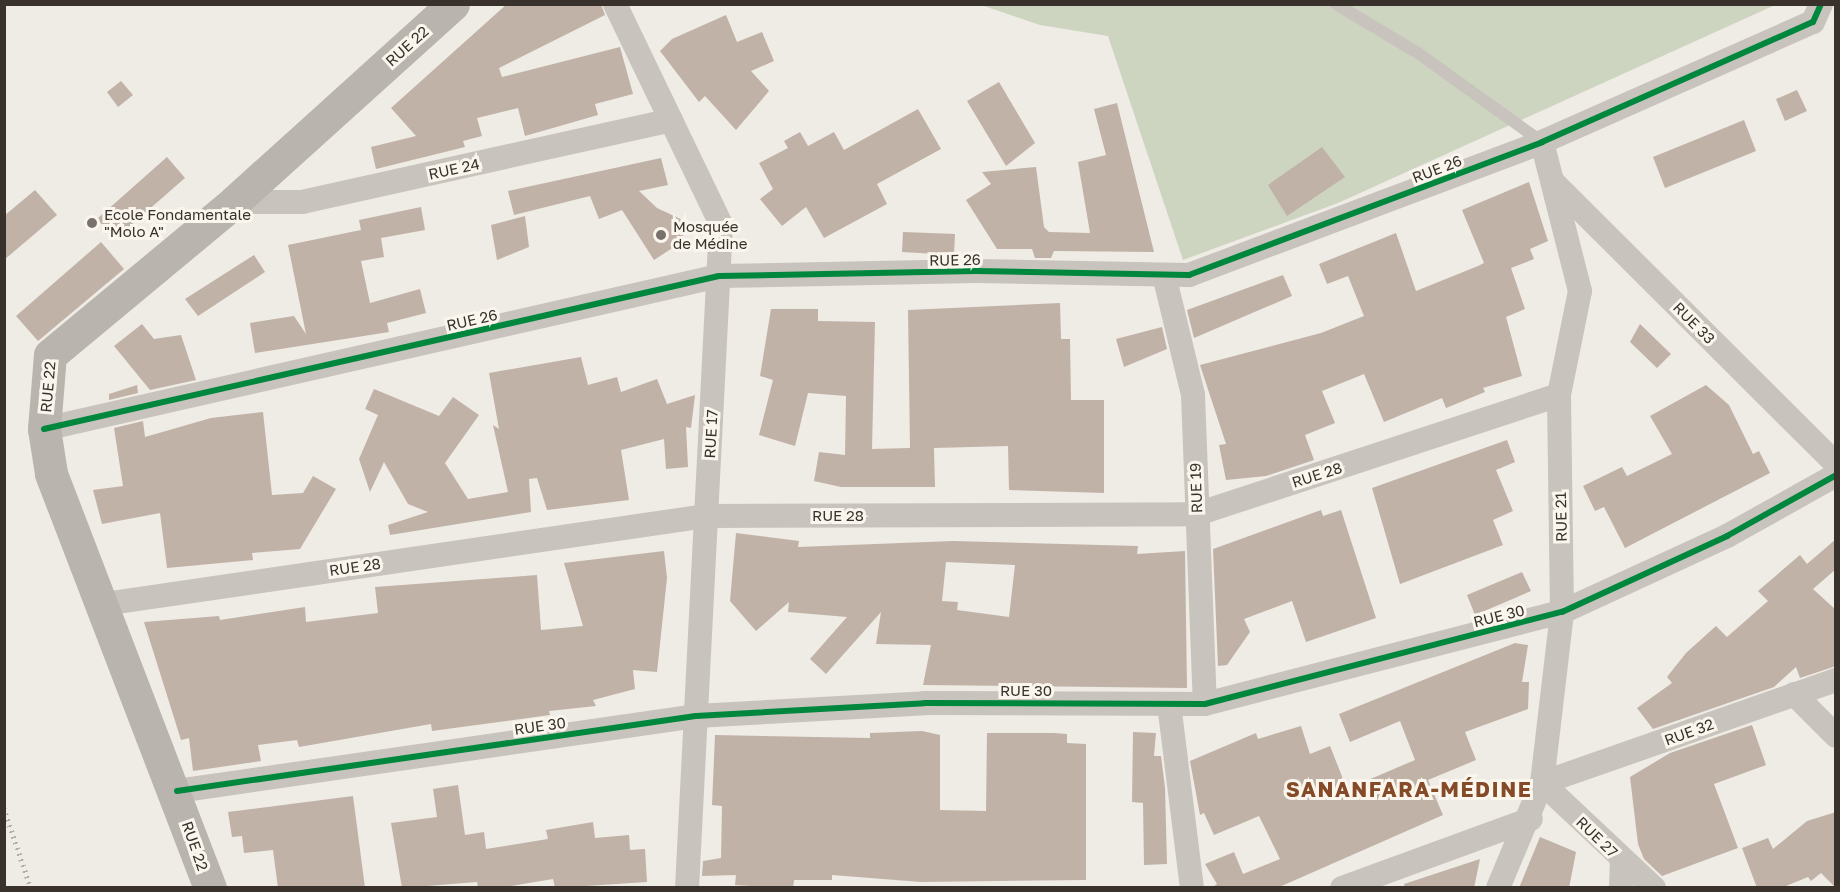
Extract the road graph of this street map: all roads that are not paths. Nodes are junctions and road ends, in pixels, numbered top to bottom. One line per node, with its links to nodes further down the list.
1 (453, 4): 8 (street, RUE 22)
2 (615, 4): 5 (street, RUE 17)
3 (1336, 4): 6 (lane)
4 (1821, 4): 6 (street, RUE 26)
5 (671, 120): 8 (street, RUE 24); 10 (street, RUE 17)
6 (1542, 142): 7 (street, RUE 21); 9 (street, RUE 26)
7 (1552, 182): 11 (street, RUE 21); 13 (street, RUE 33)
8 (234, 202): 12 (street, RUE 22)
9 (1164, 275): 10 (street, RUE 26); 15 (street, RUE 19)
10 (719, 276): 12 (street, RUE 26); 16 (street, RUE 17)
11 (1559, 395): 15 (street, RUE 28); 18 (street, RUE 21)
12 (45, 429): 17 (street, RUE 22)
13 (1836, 464)
14 (1836, 475): 18 (street, RUE 30)
15 (1197, 514): 16 (street, RUE 28); 22 (street, RUE 19)
16 (706, 516): 17 (street, RUE 28); 23 (street, RUE 17)
17 (104, 604): 26 (street, RUE 22)
18 (1562, 612): 22 (street, RUE 30); 25 (street, RUE 21)
19 (1836, 680): 20 (street, RUE 32)
20 (1794, 694): 24 (street); 25 (street, RUE 32)
21 (1169, 704): 22 (street, RUE 30); 23 (street, RUE 30); 31 (street)
22 (1205, 704)
23 (696, 716): 26 (street, RUE 30); 30 (street, RUE 17)
24 (1836, 736)
25 (1542, 783): 27 (street, RUE 21); 28 (street, RUE 27)
26 (177, 791): 29 (street, RUE 22)
27 (1531, 819): 32 (street); 33 (street, RUE 21)
28 (1622, 861): 34 (street); 35 (street, RUE 27)
29 (210, 888)
30 (687, 888)
31 (1192, 888)
32 (1342, 888)
33 (1498, 888)
34 (1621, 888)
35 (1654, 888)

